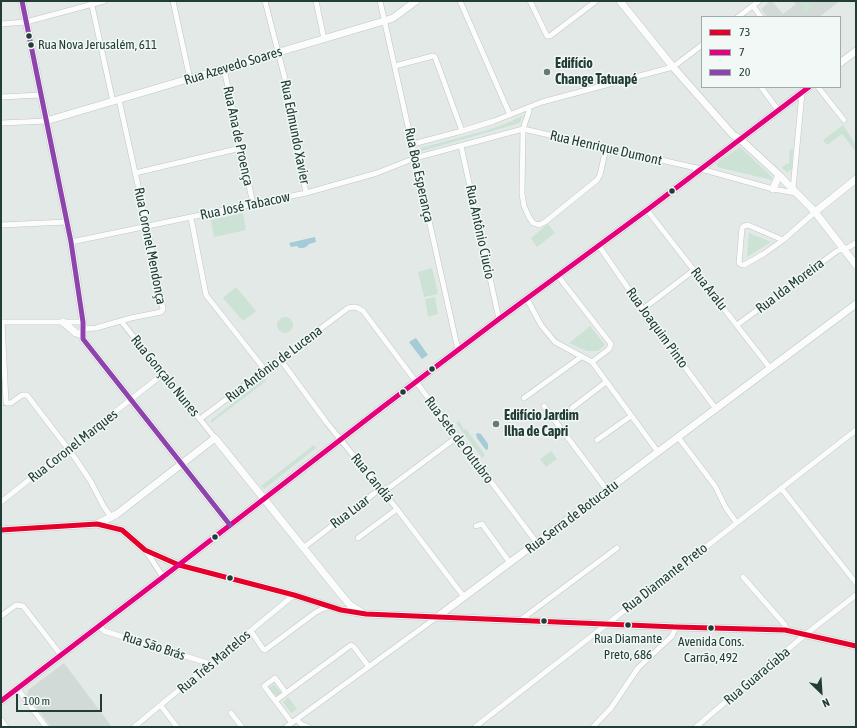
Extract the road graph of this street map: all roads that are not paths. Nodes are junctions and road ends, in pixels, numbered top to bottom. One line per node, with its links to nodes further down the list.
1 (22, 1): 18 (street)
2 (104, 1): 13 (street)
3 (173, 1): 28 (street)
4 (265, 1): 23 (street, Rua Edmundo Xavier)
5 (316, 1): 20 (street)
6 (380, 1): 17 (street, Rua Boa Esperança)
7 (416, 1): 17 (street, Rua Azevedo Soares)
8 (460, 1): 38 (street)
9 (530, 1): 10 (street)
10 (596, 1)
11 (620, 1): 26 (street)
12 (759, 1): 14 (street)
13 (92, 3): 18 (street); 35 (street, Rua Coronel Mendonça)
14 (753, 6): 15 (street); 16 (street)
15 (739, 16)
16 (760, 16)
17 (384, 21): 20 (street, Rua Azevedo Soares); 25 (street, Rua Boa Esperança)
18 (26, 22): 19 (street); 33 (street)
19 (1, 24)
20 (324, 39): 23 (street, Rua Azevedo Soares)
21 (701, 46): 26 (street)
22 (856, 51): 24 (street)
23 (278, 52): 27 (street, Rua Azevedo Soares); 56 (street, Rua Edmundo Xavier)
24 (841, 62)
25 (395, 66): 43 (street); 45 (street, Rua Boa Esperança)
26 (673, 67): 36 (street); 44 (street)
27 (224, 69): 28 (street, Rua Azevedo Soares); 47 (street, Rua Ana de Proença)
28 (190, 79): 35 (street, Rua Azevedo Soares)
29 (762, 88): 37 (street)
30 (808, 88): 32 (street)
31 (819, 88): 39 (street)
32 (802, 93): 37 (street); 55 (street)
33 (41, 95): 34 (street); 40 (street)
34 (1, 97)
35 (116, 101): 40 (street, Rua Azevedo Soares); 51 (street, Rua Coronel Mendonça)
36 (528, 108): 38 (street); 42 (street)
37 (778, 110): 44 (street)
38 (510, 115): 43 (street)
39 (844, 120)
40 (46, 121): 41 (street); 61 (street)
41 (1, 124)
42 (523, 129): 46 (street, Rua Henrique Dumont); 48 (street, Rua Henrique Dumont); 48 (street)
43 (462, 131): 45 (street)
44 (740, 139): 50 (street); 52 (street)
45 (413, 144): 49 (street, Rua Boa Esperança)
46 (461, 146): 49 (street, Rua Henrique Dumont); 76 (street, Rua Antônio Ciucio)
47 (241, 148): 51 (street); 57 (street, Rua Ana de Proença)
48 (606, 148): 50 (street, Rua Henrique Dumont)
49 (415, 158): 56 (street, Rua José Tabacow); 82 (street, Rua Boa Esperança)
50 (701, 169): 54 (street, Rua Henrique Dumont); 58 (street)
51 (135, 173): 63 (street, Rua Coronel Mendonça)
52 (779, 175): 54 (street); 55 (street)
53 (856, 180): 59 (street)
54 (773, 188): 55 (street, Rua Henrique Dumont)
55 (795, 191): 59 (street)
56 (306, 193): 57 (street, Rua José Tabacow)
57 (253, 204): 60 (street, Rua José Tabacow)
58 (647, 210): 67 (street); 70 (street, Rua Aralu)
59 (816, 212): 64 (street); 68 (street)
60 (191, 218): 63 (street, Rua José Tabacow); 87 (street)
61 (67, 222): 62 (street); 65 (street)
62 (1, 224)
63 (147, 226): 65 (street, Rua José Tabacow); 77 (street, Rua Coronel Mendonça)
64 (784, 240): 64 (street)
65 (71, 242): 81 (street)
66 (856, 242): 68 (street, Rua Ida Moreira)
67 (598, 246): 71 (street); 75 (street, Rua Joaquim Pinto)
68 (844, 248): 69 (street); 80 (street, Rua Ida Moreira)
69 (856, 265)
70 (694, 270): 75 (street); 80 (street, Rua Aralu)
71 (558, 276): 72 (street); 85 (street)
72 (527, 299): 76 (street); 83 (street)
73 (856, 304): 86 (street, Rua Serra de Botucatu)
74 (348, 308): 84 (street, Rua Antônio de Lucena); 89 (street, Rua Sete de Outubro)
75 (643, 309): 95 (street, Rua Joaquim Pinto)
76 (499, 319): 82 (street)
77 (121, 321): 81 (street, Rua Coronel Mendonça); 88 (street, Rua Gonçalo Nunes)
78 (2, 322): 79 (street, Rua Coronel Mendonça); 104 (street)
79 (63, 322): 81 (street, Rua Coronel Mendonça); 81 (street)
80 (737, 325): 86 (street, Rua Aralu)
81 (82, 329): 92 (street)
82 (458, 350): 89 (street)
83 (581, 356): 85 (street); 91 (street)
84 (280, 359): 87 (street, Rua Antônio de Lucena); 101 (street, Rua Candiá)
85 (592, 362): 90 (street)
86 (770, 368): 95 (street, Rua Serra de Botucatu)
87 (265, 370): 97 (street, Rua Antônio de Lucena)
88 (163, 374): 92 (street, Rua Coronel Marques); 97 (street, Rua Gonçalo Nunes)
89 (416, 382): 99 (street, Rua Sete de Outubro); 101 (street)
90 (606, 382): 94 (street); 96 (street)
91 (524, 398)
92 (131, 400): 104 (street, Rua Coronel Marques); 106 (street)
93 (544, 406): 109 (street)
94 (572, 408)
95 (716, 409): 100 (street, Rua Serra de Botucatu)
96 (631, 416): 103 (street); 105 (street)
97 (200, 419): 102 (street, Rua Gonçalo Nunes)
98 (855, 432): 107 (street, Rua Diamante Preto)
99 (458, 437): 108 (street, Rua Luar); 121 (street, Rua Sete de Outubro)
100 (678, 437): 105 (street, Rua Serra de Botucatu); 114 (street)
101 (341, 439): 108 (street, Rua Candiá); 110 (street)
102 (213, 440): 106 (street); 110 (street, Rua Gonçalo Nunes)
103 (597, 440)
104 (69, 449): 111 (street, Rua Coronel Marques); 113 (street)
105 (658, 452): 109 (street, Rua Serra de Botucatu)
106 (182, 463): 113 (street); 116 (street)
107 (781, 488): 114 (street, Rua Diamante Preto); 129 (street)
108 (382, 490): 112 (street, Rua Candiá); 122 (street, Rua Luar)
109 (608, 490): 121 (street, Rua Serra de Botucatu)
110 (264, 498): 116 (street); 122 (street, Rua Gonçalo Nunes)
111 (1, 502)
112 (397, 509): 120 (street); 133 (street, Rua Candiá)
113 (114, 516): 115 (street); 119 (street)
114 (736, 522): 139 (street, Rua Diamante Preto)
115 (97, 524): 118 (street); 119 (street)
116 (230, 525): 126 (street)
117 (476, 526): 125 (street)
118 (1, 530)
119 (122, 530): 124 (street)
120 (358, 538)
121 (537, 543): 125 (street, Rua Serra de Botucatu)
122 (303, 548): 130 (street, Rua Gonçalo Nunes)
123 (616, 548): 138 (street)
124 (145, 550): 126 (street); 127 (street)
125 (510, 563): 133 (street, Rua Serra de Botucatu)
126 (179, 565): 127 (street); 131 (street)
127 (163, 577): 140 (street)
128 (742, 578): 142 (street)
129 (856, 583)
130 (339, 592): 134 (street); 135 (street, Rua Gonçalo Nunes)
131 (294, 595): 134 (street); 143 (street, Rua Três Martelos)
132 (856, 595): 144 (street, Rua Guaraciaba)
133 (464, 597): 137 (street, Rua Serra de Botucatu)
134 (329, 606): 135 (street); 143 (street)
135 (366, 614): 137 (street)
136 (1, 616): 146 (street)
137 (437, 617): 138 (street); 148 (street, Rua Serra de Botucatu)
138 (519, 621): 139 (street)
139 (606, 624): 141 (street); 164 (street, Rua Diamante Preto)
140 (99, 626): 146 (street); 147 (street, Rua São Brás)
141 (676, 627): 142 (street); 165 (street)
142 (786, 630): 144 (street)
143 (250, 631): 147 (street, Rua Três Martelos)
144 (806, 634): 145 (street); 166 (street, Rua Guaraciaba)
145 (856, 646)
146 (61, 655): 149 (street)
147 (211, 664): 153 (street, Rua Três Martelos)
148 (370, 667): 150 (street); 156 (street, Rua Serra de Botucatu)
149 (17, 688): 151 (street); 158 (street)
150 (286, 693): 152 (street); 152 (street)
151 (1, 701)
152 (275, 701): 156 (street)
153 (161, 706): 159 (street, Rua Três Martelos); 160 (street)
154 (231, 713): 161 (street)
155 (1, 720): 157 (street)
156 (294, 721): 162 (street, Rua Serra de Botucatu); 163 (street)
157 (6, 727)
158 (46, 727)
159 (134, 727)
160 (177, 727)
161 (242, 727)
162 (286, 727)
163 (308, 727)
164 (475, 727)
165 (593, 727)
166 (696, 727)

